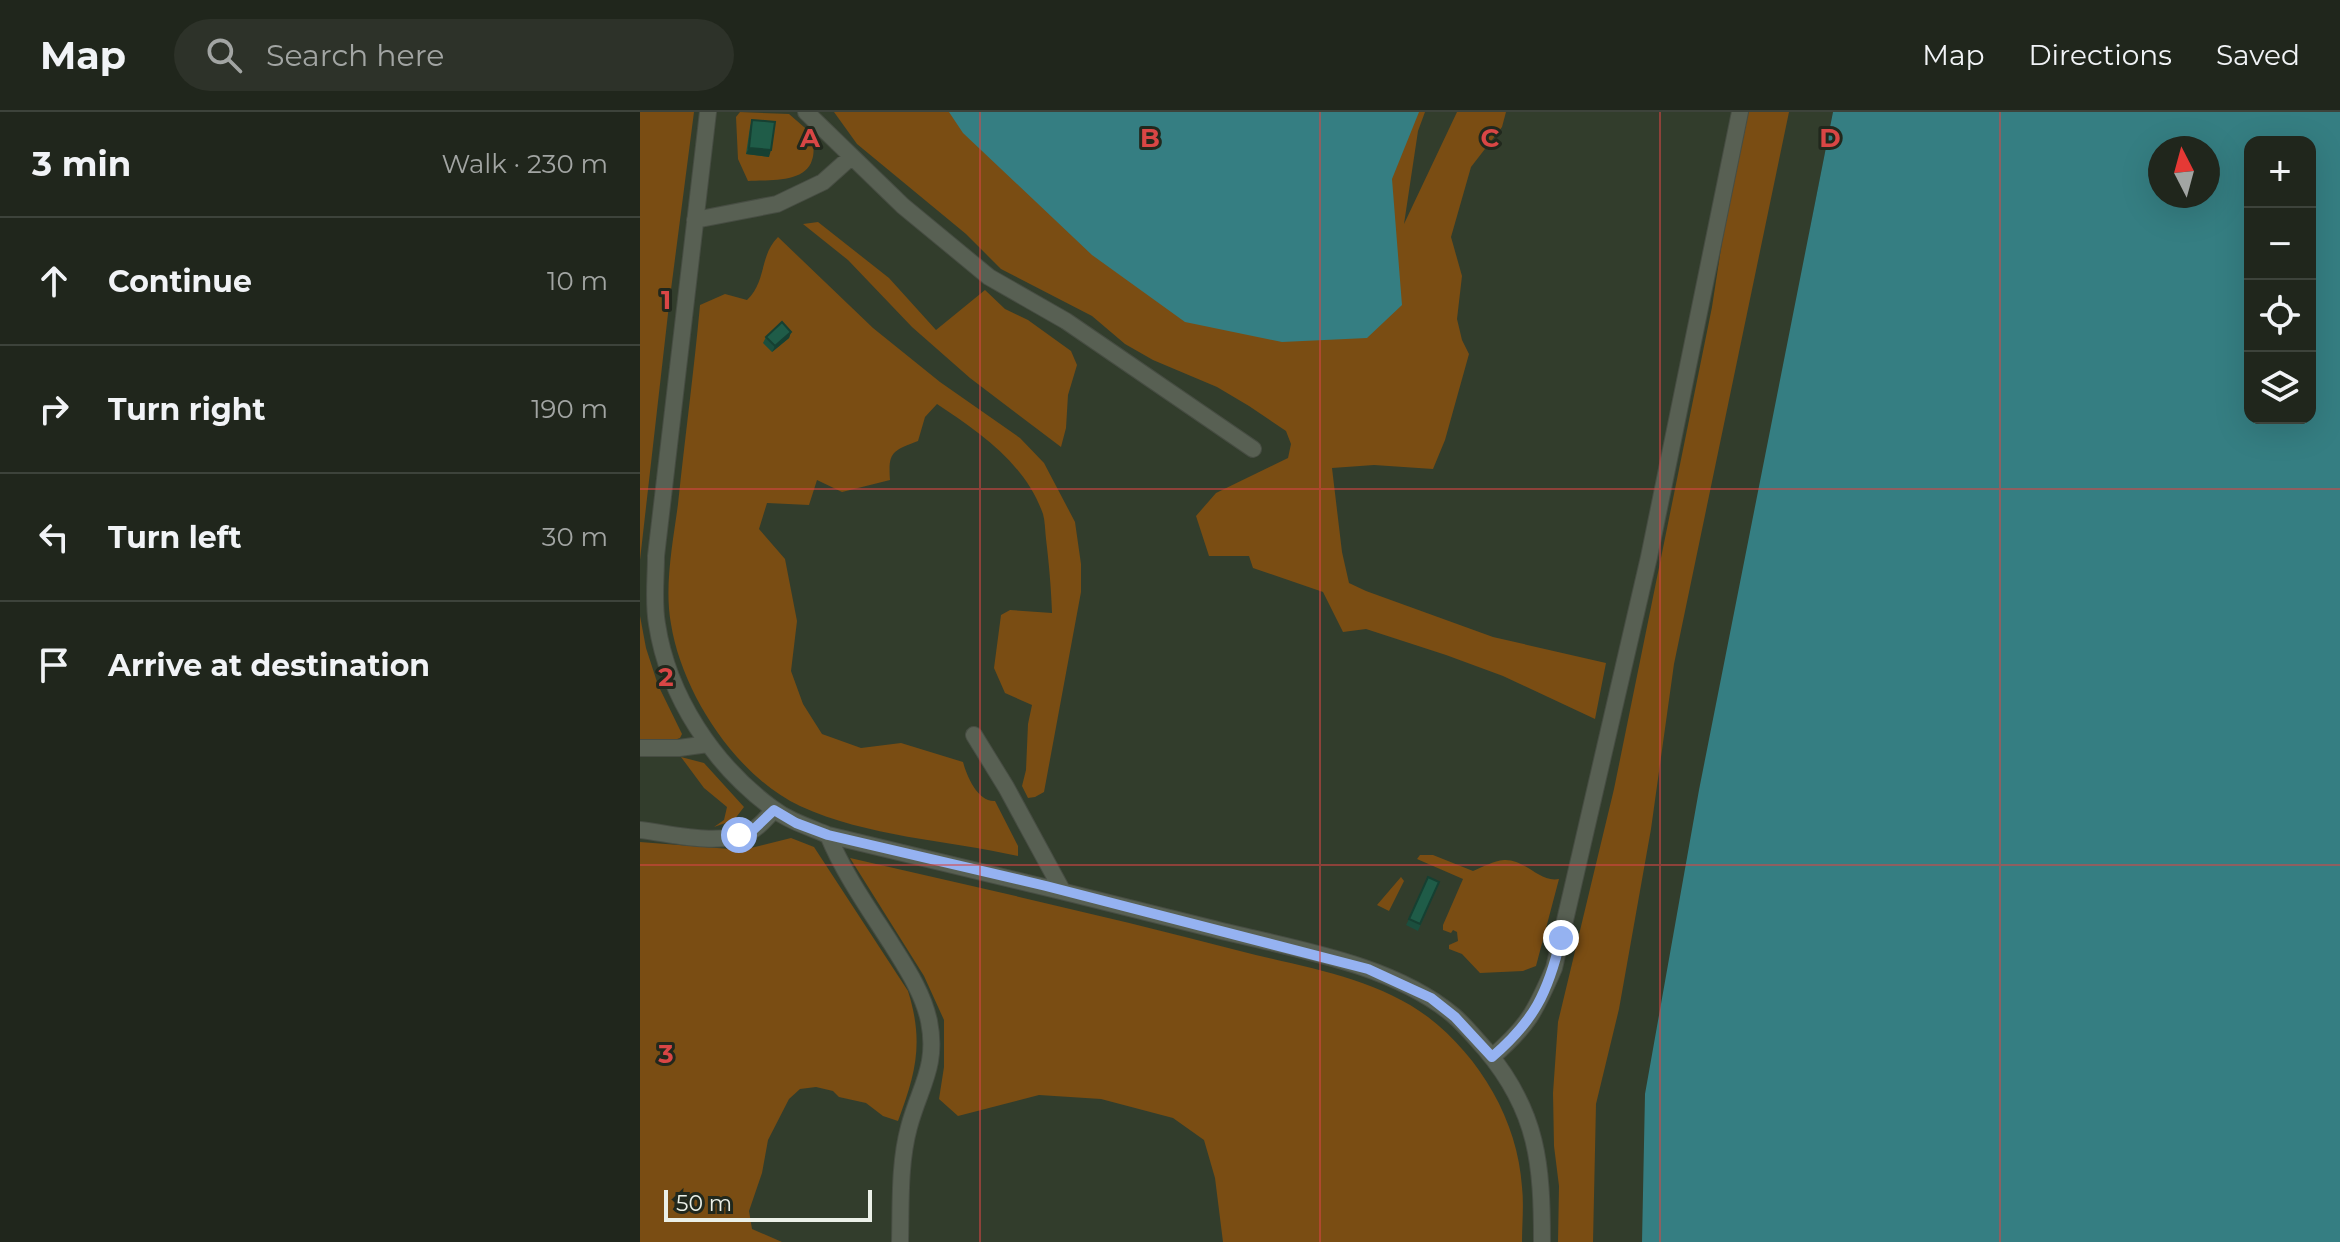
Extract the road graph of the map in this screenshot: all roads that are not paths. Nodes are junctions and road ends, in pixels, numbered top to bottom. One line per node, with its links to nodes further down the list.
1 (708, 112): 5 (lane)
2 (806, 112): 4 (lane)
3 (1740, 112): 16 (lane)
4 (851, 157): 5 (lane); 6 (lane)
5 (695, 220): 7 (lane)
6 (1253, 449)
7 (655, 593): 8 (lane); 10 (lane)
8 (640, 603)
9 (974, 735): 15 (lane)
10 (708, 744): 11 (lane); 12 (lane)
11 (640, 748)
12 (774, 810): 13 (lane); 14 (lane)
13 (640, 830)
14 (828, 835): 15 (lane); 17 (lane)
15 (1062, 890): 16 (lane)
16 (1492, 1057): 18 (lane)
17 (900, 1242)
18 (1542, 1242)

